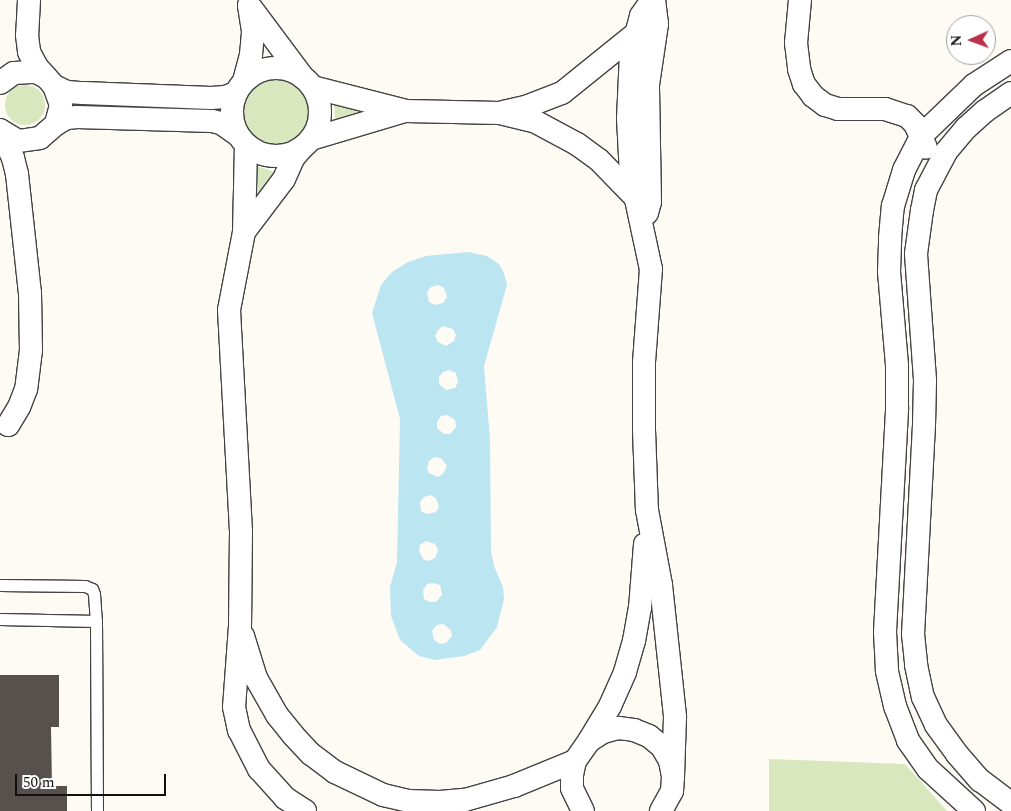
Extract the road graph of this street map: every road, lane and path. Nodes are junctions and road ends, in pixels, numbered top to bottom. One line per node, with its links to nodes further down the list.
1 (653, 0): 5 (street); 22 (street)
2 (800, 0): 16 (street)
3 (249, 3): 9 (street); 10 (street)
4 (29, 8): 7 (street); 8 (street)
5 (635, 34): 13 (street); 21 (street)
6 (1011, 61): 16 (street)
7 (0, 82): 8 (street)
8 (50, 82): 10 (street); 14 (street)
9 (308, 82): 10 (street); 12 (street); 18 (street)
10 (240, 87): 17 (street)
11 (1011, 93): 19 (street)
12 (406, 111): 13 (street); 18 (street)
13 (500, 113): 21 (street)
14 (52, 129): 15 (street); 17 (street); 20 (street)
15 (0, 130): 20 (street)
16 (921, 136): 19 (street); 24 (street)
17 (241, 140): 18 (street); 23 (street)
18 (306, 144): 23 (street)
19 (935, 172): 25 (street)
20 (20, 189): 26 (street)
21 (635, 197): 22 (street)
22 (643, 226): 27 (street)
23 (244, 232): 33 (street)
24 (897, 378): 25 (street); 29 (street)
25 (925, 381): 30 (street)
26 (8, 425)
27 (647, 510): 34 (street); 36 (street)
28 (0, 585): 32 (lane)
29 (887, 609): 30 (street); 42 (street)
30 (915, 610): 37 (street)
31 (0, 619): 32 (lane)
32 (96, 621): 39 (lane)
33 (240, 626): 38 (street); 40 (street)
34 (589, 741): 35 (street); 36 (street)
35 (575, 761): 38 (street); 41 (street)
36 (669, 798)
37 (1011, 803)
38 (440, 807)
39 (97, 811)
40 (305, 811)
41 (583, 811)
42 (974, 811)

